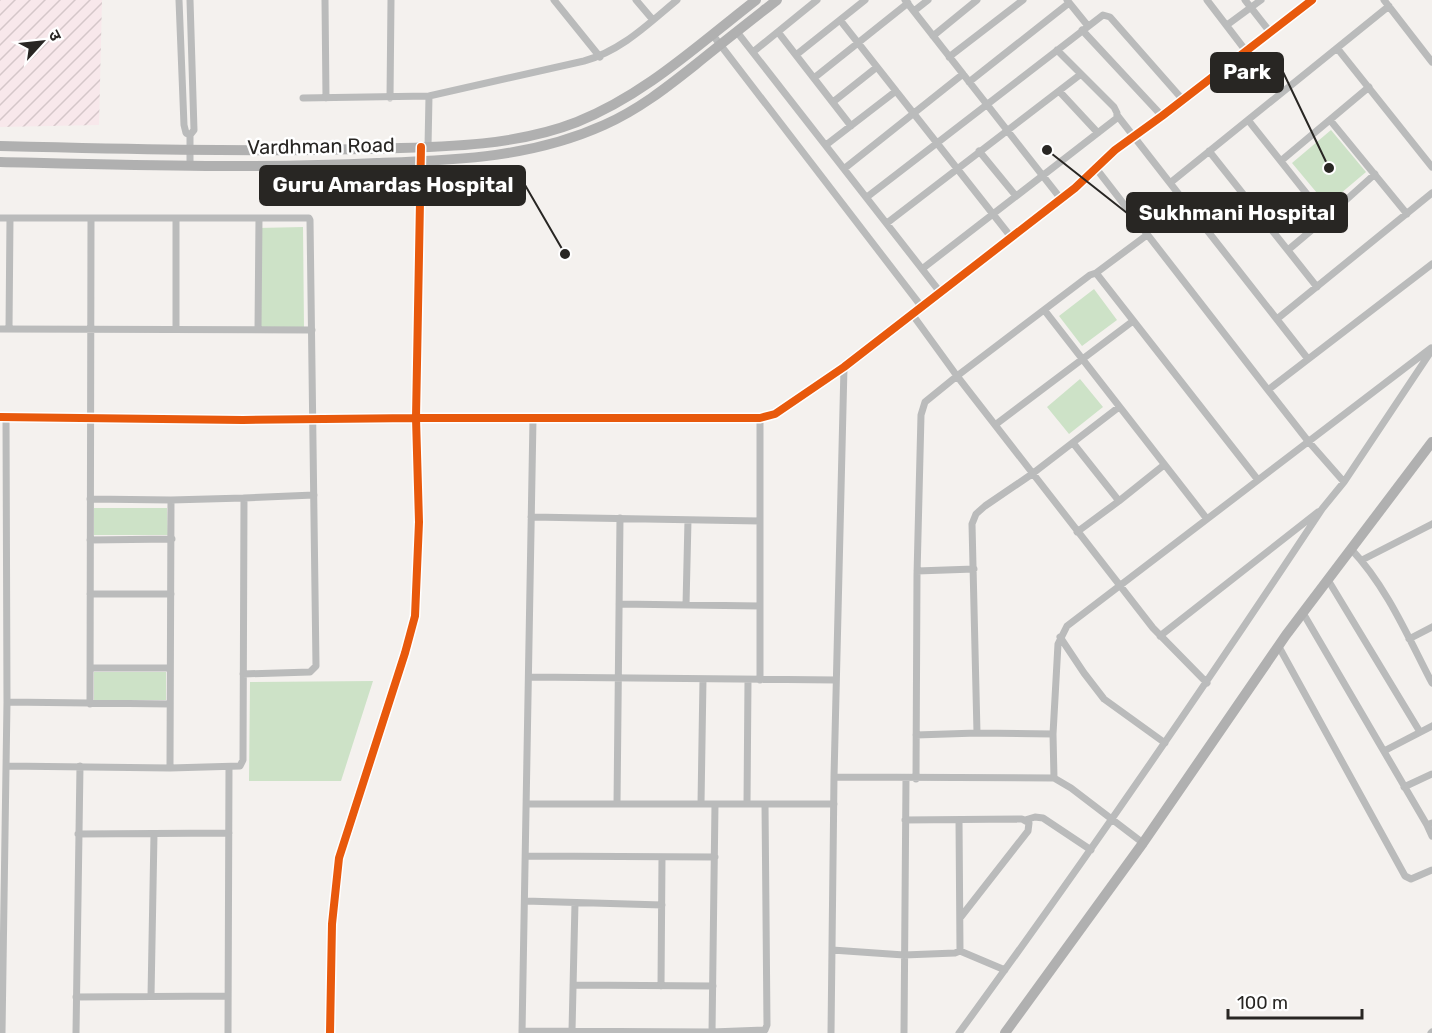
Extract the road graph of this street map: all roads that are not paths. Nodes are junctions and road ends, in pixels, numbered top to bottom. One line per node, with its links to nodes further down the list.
1 (179, 0): 66 (street)
2 (190, 0): 66 (street)
3 (325, 0): 53 (street)
4 (390, 0): 54 (street)
5 (554, 0): 40 (street)
6 (636, 0): 24 (street)
7 (677, 0): 24 (street)
8 (756, 0): 31 (street, Vardhman Road)
9 (777, 0): 28 (street, Vardhman Road)
10 (817, 0): 29 (street)
11 (866, 0): 25 (street)
12 (928, 0): 23 (street)
13 (977, 0): 32 (street)
14 (1023, 0): 41 (street)
15 (1207, 0): 26 (street)
16 (1245, 0): 22 (street)
17 (1261, 0): 22 (street)
18 (1312, 0): 30 (street)
19 (907, 2): 23 (street); 33 (street)
20 (1068, 2): 27 (street); 47 (street)
21 (1386, 3): 35 (street); 42 (street)
22 (1251, 8): 26 (street); 30 (street)
23 (914, 11): 32 (street)
24 (653, 20): 40 (street)
25 (840, 20): 33 (street); 39 (street)
26 (1227, 25): 37 (street)
27 (1085, 28): 36 (street); 55 (street); 60 (street)
28 (737, 32): 34 (street, Vardhman Road); 38 (street)
29 (778, 32): 38 (street); 39 (street)
30 (1270, 32): 37 (street)
31 (712, 34): 34 (street); 71 (street, Vardhman Road)
32 (933, 36): 41 (street)
33 (859, 44): 43 (street); 46 (street)
34 (720, 45): 76 (street, Vardhman Road); 107 (street)
35 (1337, 48): 48 (street); 61 (street)
36 (1057, 50): 45 (street); 57 (street)
37 (1246, 51): 55 (street)
38 (753, 52): 69 (street)
39 (796, 55): 46 (street)
40 (600, 57): 51 (street)
41 (949, 57): 44 (street)
42 (1432, 62)
43 (877, 67): 49 (street); 56 (street)
44 (963, 74): 47 (street); 58 (street)
45 (1081, 74): 50 (street); 59 (street)
46 (814, 78): 56 (street)
47 (969, 82): 57 (street)
48 (1369, 87): 62 (street); 79 (street)
49 (896, 91): 58 (street); 63 (street)
50 (1059, 91): 64 (street); 65 (street)
51 (429, 96): 54 (street); 71 (street)
52 (303, 98): 53 (street)
53 (326, 98): 54 (street)
54 (390, 98)
55 (1183, 99): 60 (street)
56 (833, 102): 63 (street)
57 (987, 104): 64 (street); 68 (street)
58 (914, 114): 68 (street); 80 (street)
59 (1117, 115): 65 (street); 67 (street)
60 (1162, 116): 67 (street)
61 (1248, 120): 74 (street); 75 (street)
62 (1330, 120): 75 (street); 83 (street)
63 (851, 126): 69 (street)
64 (1007, 130): 73 (street); 84 (street)
65 (1098, 133): 84 (street)
66 (190, 135): 72 (street)
67 (1133, 137): 81 (street); 85 (street)
68 (937, 144): 82 (street); 88 (street)
69 (826, 145): 80 (street)
70 (0, 146): 72 (street, Vardhman Road)
71 (425, 147): 72 (street, Vardhman Road); 76 (street)
72 (190, 150): 78 (street)
73 (979, 151): 82 (street); 87 (street)
74 (1209, 151): 85 (street); 101 (street)
75 (1282, 160): 97 (street)
76 (421, 161): 78 (street, Vardhman Road); 127 (street)
77 (0, 162): 78 (street, Vardhman Road)
78 (190, 166)
79 (1432, 167)
80 (845, 168): 88 (street)
81 (1095, 168): 89 (street); 99 (street)
82 (957, 169): 90 (street); 98 (street)
83 (1375, 174): 91 (street); 97 (street)
84 (1043, 176): 87 (street); 89 (street)
85 (1170, 183): 110 (street)
86 (1432, 193): 91 (street)
87 (1016, 196): 90 (street)
88 (867, 197): 98 (street)
89 (1061, 199): 100 (street)
90 (992, 214): 100 (street); 103 (street)
91 (1407, 214): 105 (street)
92 (0, 218): 93 (street)
93 (10, 218): 94 (street); 113 (street)
94 (91, 218): 95 (street); 116 (street)
95 (176, 218): 96 (street); 114 (street)
96 (259, 218): 115 (street); 117 (street)
97 (1326, 218): 101 (street)
98 (887, 223): 103 (street)
99 (1147, 235): 104 (street); 123 (street)
100 (1011, 237): 106 (street)
101 (1288, 250): 105 (street)
102 (1432, 264): 119 (street)
103 (922, 269): 106 (street)
104 (1096, 273): 108 (street); 111 (street)
105 (1317, 287): 110 (street)
106 (940, 292): 107 (street)
107 (921, 306): 109 (street)
108 (1045, 311): 120 (street); 122 (street)
109 (912, 314): 121 (street); 122 (street)
110 (1276, 319): 119 (street)
111 (1133, 321): 120 (street); 137 (street)
112 (0, 329): 113 (street)
113 (9, 329): 116 (street)
114 (176, 329): 115 (street); 116 (street)
115 (258, 329): 117 (street)
116 (91, 330): 126 (street)
117 (312, 330): 130 (street)
118 (1432, 348): 132 (street); 138 (street)
119 (1308, 359): 123 (street)
120 (1081, 360): 124 (street); 131 (street)
121 (844, 367): 129 (street); 181 (street)
122 (957, 376): 131 (street); 158 (street)
123 (1268, 390): 132 (street)
124 (1119, 407): 133 (street); 135 (street)
125 (3, 417): 126 (street); 145 (street)
126 (90, 418): 130 (street); 141 (street)
127 (416, 418): 128 (street); 130 (street); 246 (street)
128 (533, 418): 129 (street); 146 (street)
129 (760, 418): 150 (street)
130 (313, 419): 139 (street)
131 (995, 425): 136 (street)
132 (1308, 441): 137 (street); 138 (street)
133 (1073, 442): 136 (street); 143 (street)
134 (1432, 442): 155 (street)
135 (1164, 465): 143 (street); 148 (street)
136 (1032, 474): 152 (street); 157 (street)
137 (1258, 480): 148 (street)
138 (1344, 482): 144 (street)
139 (314, 495): 140 (street); 174 (street)
140 (244, 498): 142 (street); 174 (street)
141 (90, 499): 142 (street); 154 (street)
142 (171, 500): 153 (street)
143 (1119, 501): 152 (street)
144 (1322, 509): 168 (street); 182 (street)
145 (4, 513): 183 (street)
146 (531, 517): 147 (street); 175 (street)
147 (620, 518): 149 (street); 163 (street)
148 (1207, 519): 160 (street)
149 (688, 520): 150 (street); 164 (street)
150 (760, 521): 165 (street)
151 (1432, 524): 156 (street)
152 (1077, 532): 160 (street)
153 (172, 539): 154 (street); 162 (street)
154 (90, 540): 161 (street)
155 (1351, 549): 156 (street); 159 (street)
156 (1362, 560): 170 (street)
157 (974, 569): 158 (street); 188 (street)
158 (917, 571): 190 (street)
159 (1328, 580): 166 (street); 187 (street)
160 (1120, 587): 168 (street); 169 (street)
161 (90, 594): 162 (street); 172 (street)
162 (171, 594): 173 (street)
163 (619, 604): 164 (street); 176 (street)
164 (686, 605): 165 (street)
165 (760, 606): 180 (street)
166 (1303, 613): 171 (street); 192 (street)
167 (1432, 627): 170 (street)
168 (1160, 636): 182 (street)
169 (1060, 637): 189 (street); 191 (street)
170 (1409, 639): 177 (street)
171 (1279, 646): 220 (street); 225 (street)
172 (90, 668): 173 (street); 184 (street)
173 (170, 668): 185 (street)
174 (243, 674): 195 (street)
175 (529, 677): 176 (street); 203 (street)
176 (618, 678): 178 (street); 204 (street)
177 (1431, 678)
178 (703, 680): 179 (street); 205 (street)
179 (748, 680): 180 (street); 207 (street)
180 (760, 680): 181 (street)
181 (836, 680): 198 (street)
182 (1207, 683): 191 (street)
183 (7, 702): 184 (street); 193 (street)
184 (90, 704): 185 (street)
185 (170, 704): 196 (street)
186 (1432, 726): 187 (street)
187 (1420, 732): 192 (street)
188 (977, 734): 189 (street); 190 (street)
189 (1053, 734): 200 (street)
190 (916, 735): 201 (street)
191 (1165, 743): 214 (street)
192 (1383, 751): 202 (street)
193 (6, 766): 194 (street); 210 (street)
194 (80, 766): 196 (street); 217 (street)
195 (229, 767): 196 (street); 216 (street)
196 (170, 768)
197 (1432, 774): 202 (street)
198 (834, 777): 199 (street); 209 (street)
199 (906, 778): 201 (street); 211 (street)
200 (1054, 778): 201 (street); 214 (street)
201 (916, 779)
202 (1404, 788): 215 (street)
203 (527, 804): 204 (street); 222 (street)
204 (617, 804): 205 (street)
205 (701, 804): 206 (street)
206 (715, 804): 207 (street); 224 (street)
207 (747, 804): 208 (street)
208 (765, 804): 209 (street); 242 (street)
209 (834, 804): 230 (street)
210 (3, 814): 243 (street)
211 (905, 819): 212 (street); 232 (street)
212 (959, 820): 213 (street); 229 (street)
213 (1025, 820): 221 (street); 229 (street)
214 (1112, 820): 220 (street); 221 (street)
215 (1429, 824): 219 (street)
216 (229, 833): 218 (street); 238 (street)
217 (78, 834): 218 (street); 239 (street)
218 (154, 834): 237 (street)
219 (1432, 836)
220 (1143, 843): 250 (street)
221 (1091, 850): 233 (street)
222 (526, 856): 223 (street); 226 (street)
223 (662, 857): 224 (street); 228 (street)
224 (715, 857): 236 (street)
225 (1432, 870)
226 (525, 901): 227 (street); 241 (street)
227 (574, 903): 228 (street); 234 (street)
228 (662, 904): 235 (street)
229 (960, 918): 231 (street)
230 (832, 950): 232 (street); 247 (street)
231 (960, 951): 232 (street); 233 (street)
232 (904, 955): 248 (street)
233 (1005, 970): 249 (street)
234 (573, 985): 235 (street); 240 (street)
235 (661, 986): 236 (street)
236 (713, 986): 242 (street)
237 (151, 996): 238 (street); 239 (street)
238 (228, 996): 245 (street)
239 (76, 997): 244 (street)
240 (572, 1031): 241 (street); 242 (street)
241 (522, 1032)
242 (712, 1032)
243 (2, 1033)
244 (76, 1033)
245 (228, 1033)
246 (330, 1033)
247 (831, 1033)
248 (904, 1033)
249 (959, 1033)
250 (1005, 1033)

